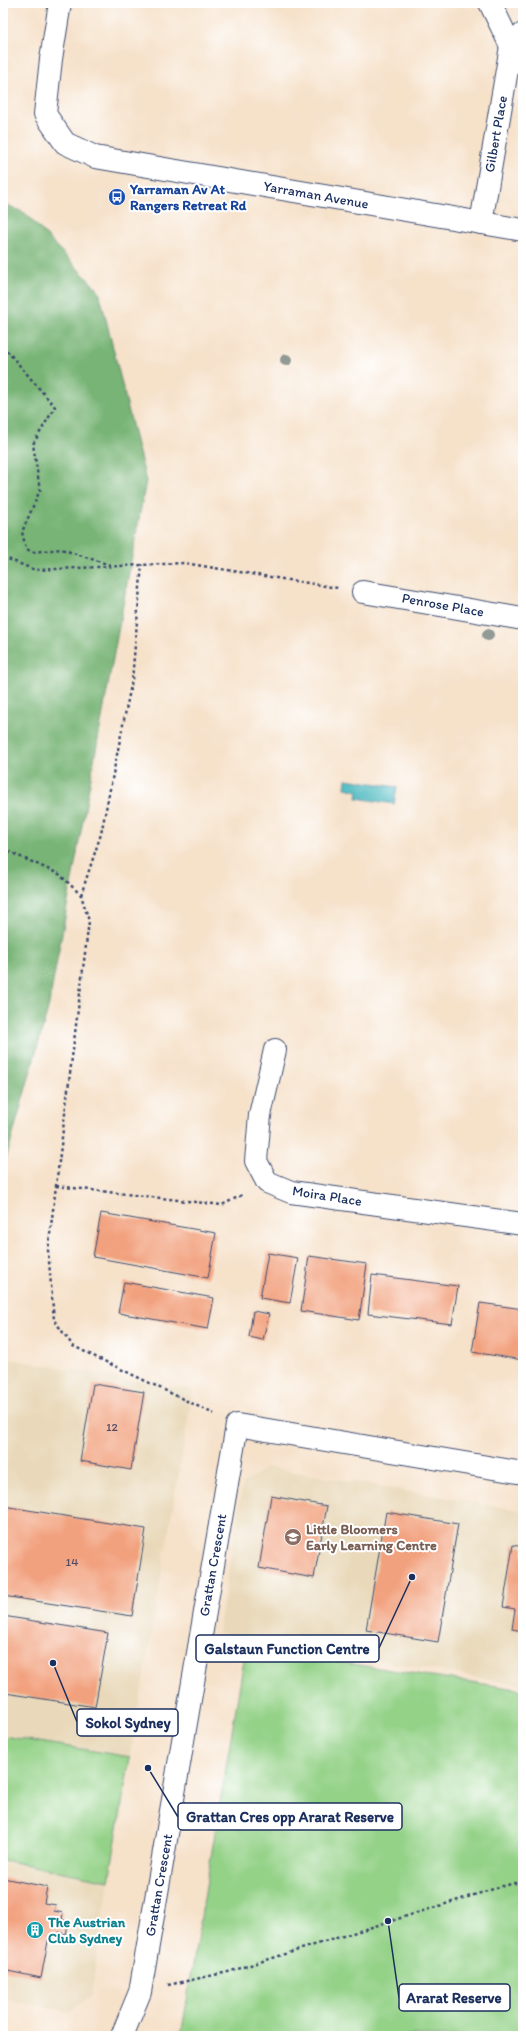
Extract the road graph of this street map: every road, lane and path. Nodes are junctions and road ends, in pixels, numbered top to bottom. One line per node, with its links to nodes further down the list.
1 (60, 3): 4 (street, Yarraman Avenue)
2 (490, 3): 3 (street, Gilbert Place)
3 (517, 40): 4 (street, Gilbert Place)
4 (481, 223): 5 (street, Yarraman Avenue)
5 (523, 230)
6 (3, 346): 9 (path)
7 (3, 558): 9 (path)
8 (142, 564): 9 (path); 10 (path); 13 (path)
9 (112, 566)
10 (362, 592): 11 (street, Penrose Place)
11 (523, 619)
12 (3, 849): 13 (path)
13 (81, 895): 16 (path)
14 (275, 1050): 15 (street)
15 (267, 1182): 16 (path); 17 (street, Moira Place)
16 (56, 1186): 18 (path)
17 (523, 1224)
18 (237, 1425): 19 (street); 21 (street, Grattan Crescent)
19 (523, 1473)
20 (523, 1881): 21 (path)
21 (140, 1992): 22 (street, Grattan Crescent)
22 (122, 2036)

